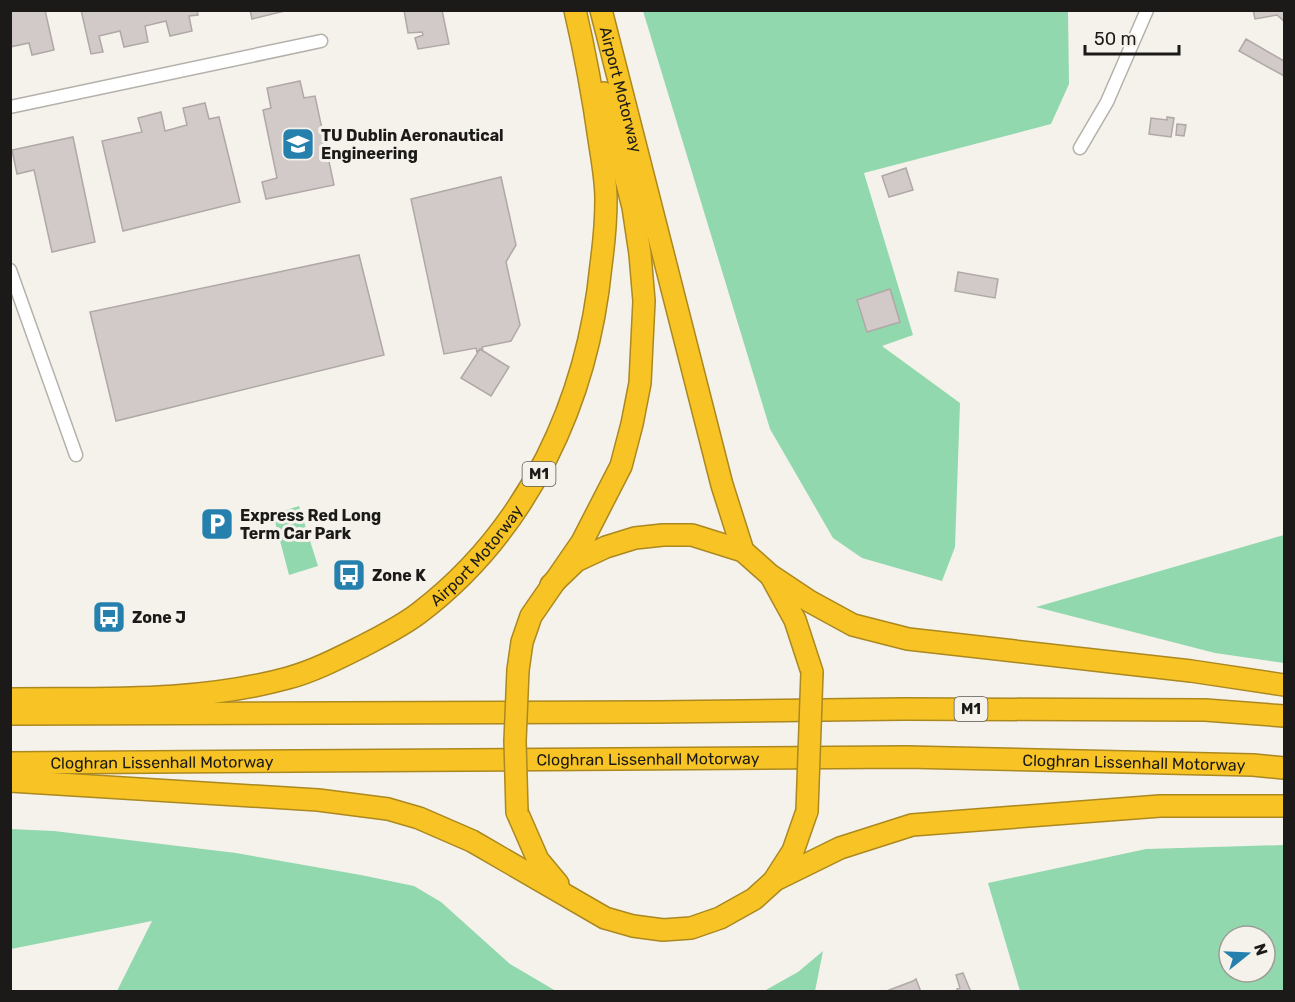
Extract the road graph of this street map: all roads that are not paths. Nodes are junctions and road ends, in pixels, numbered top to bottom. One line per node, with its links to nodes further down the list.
1 (575, 10): 14 (highway, Airport Motorway / M1)
2 (584, 10): 12 (highway)
3 (601, 10): 10 (highway, Airport Motorway)
4 (1147, 10): 7 (street)
5 (321, 41): 6 (street)
6 (10, 106)
7 (1080, 148)
8 (10, 270): 9 (street)
9 (76, 455)
10 (743, 551): 11 (highway); 12 (highway)
11 (770, 575): 13 (highway); 21 (highway, bridge)
12 (551, 585): 22 (highway, bridge)
13 (1284, 685)
14 (10, 699)
15 (10, 714): 16 (highway, M1)
16 (1284, 716)
17 (10, 763): 18 (highway, Cloghran Lissenhall Motorway)
18 (1284, 768)
19 (10, 781): 22 (highway)
20 (1284, 806): 21 (highway)
21 (775, 880): 22 (highway)
22 (568, 896)

